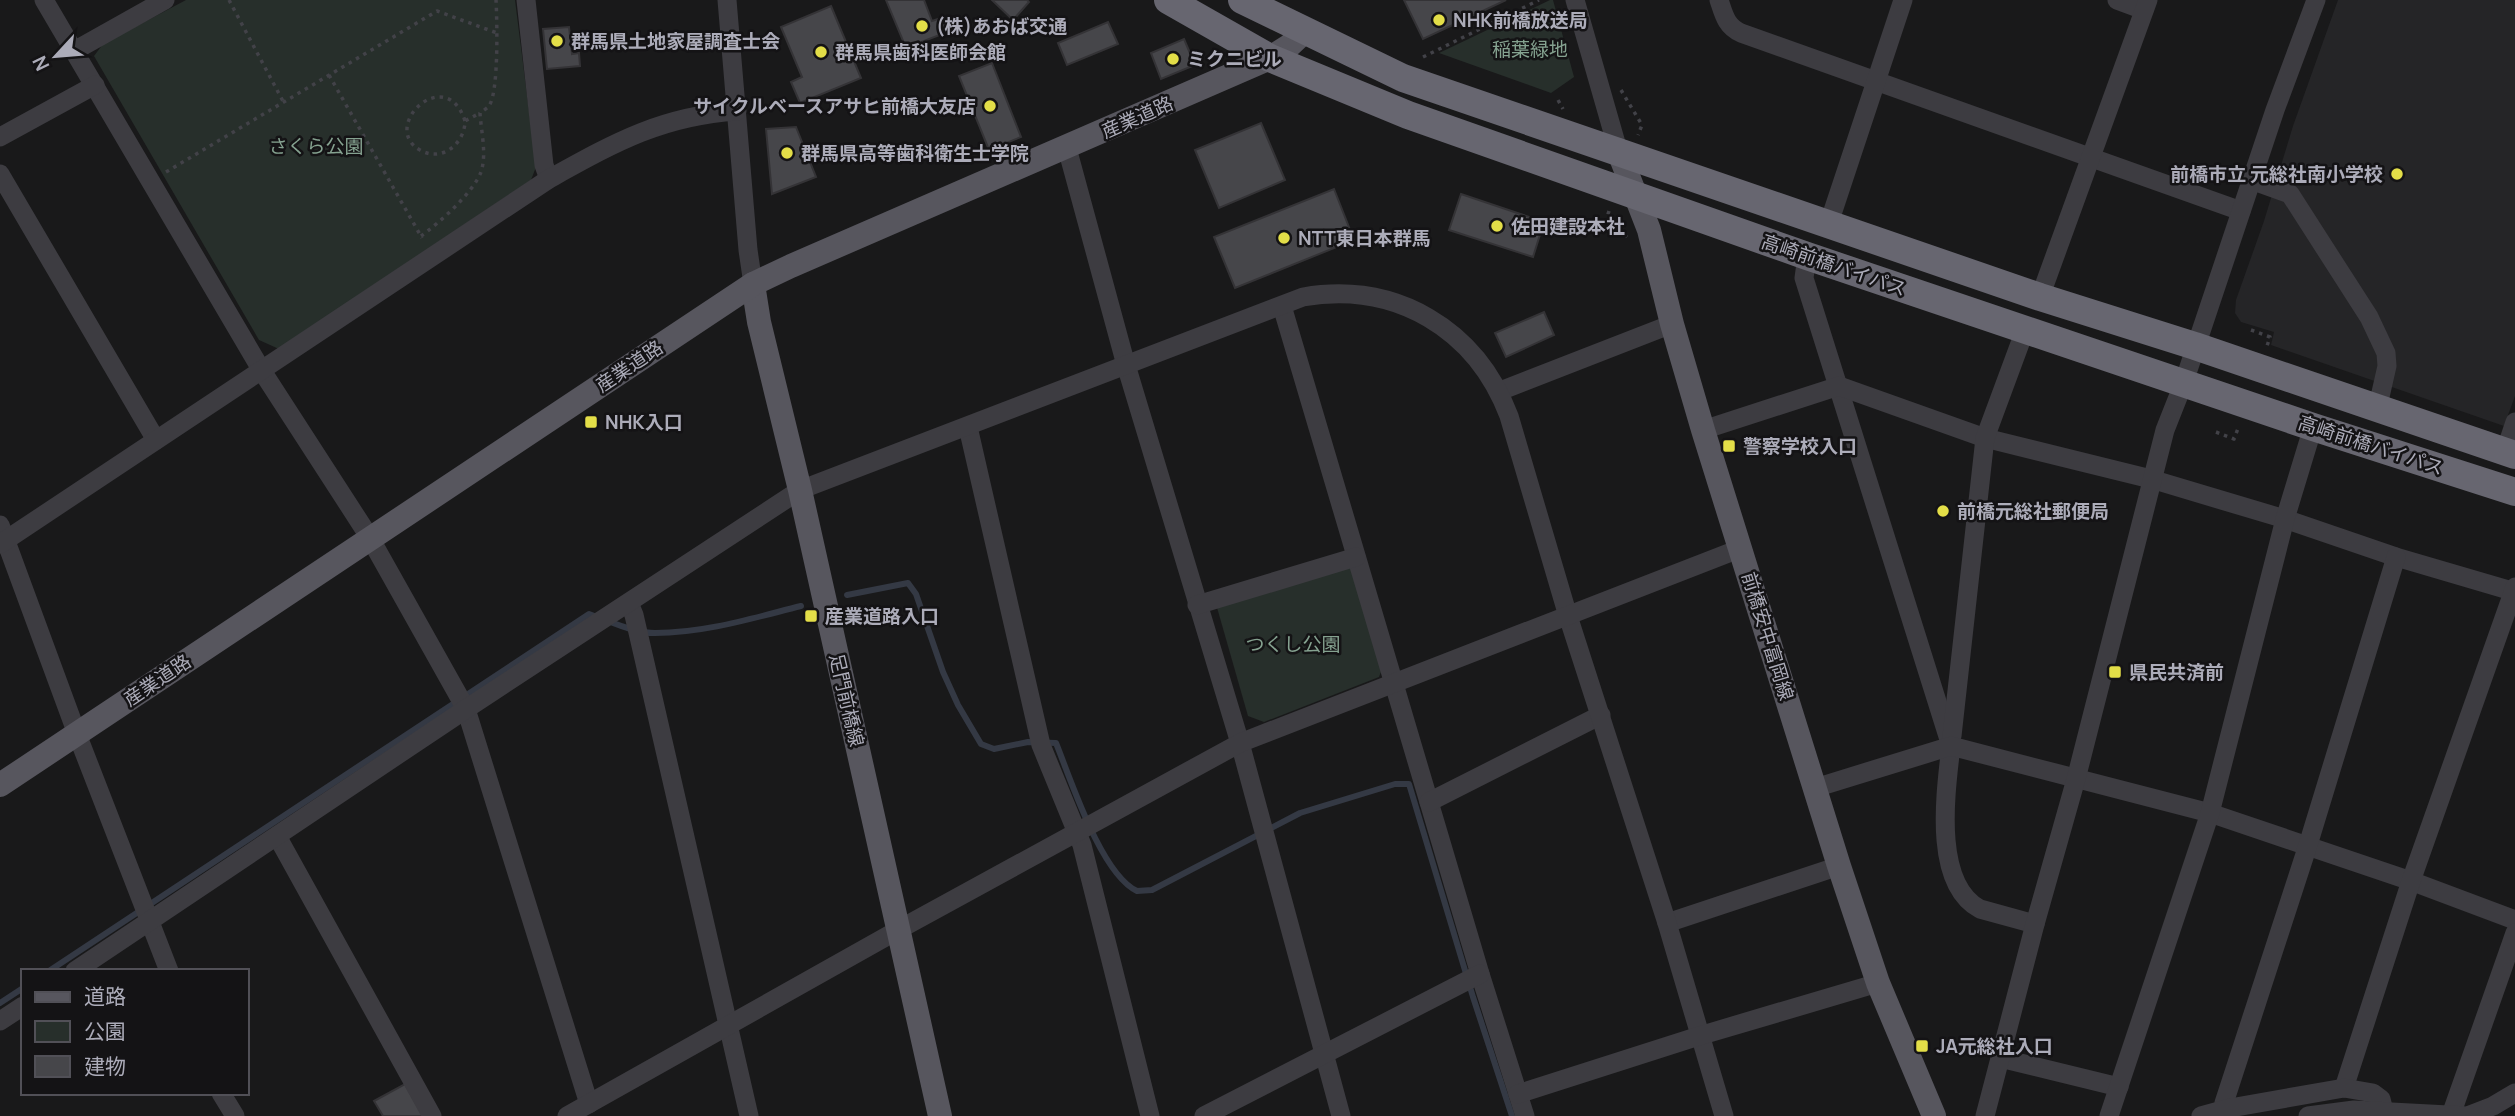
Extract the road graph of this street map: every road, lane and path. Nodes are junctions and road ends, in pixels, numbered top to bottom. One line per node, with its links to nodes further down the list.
1 (44, 0): 18 (street)
2 (165, 0): 18 (street)
3 (229, 0): 25 (path)
4 (496, 0): 17 (path)
5 (526, 0): 36 (street)
6 (727, 0): 26 (street)
7 (1168, 0): 20 (highway, 高崎前橋バイパス)
8 (1242, 0): 16 (highway, 高崎前橋バイパス)
9 (1539, 0): 19 (path)
10 (1575, 0): 32 (street)
11 (1719, 0): 22 (street)
12 (1903, 0): 22 (street)
13 (2117, 0): 15 (street)
14 (2316, 0): 37 (street)
15 (2146, 5): 33 (street)
16 (1304, 32): 20 (main road, 産業道路); 32 (highway, 高崎前橋バイパス)
17 (497, 33): 21 (path); 27 (path)
18 (74, 51): 23 (street)
19 (1423, 57)
20 (1270, 58): 31 (main road, 産業道路); 38 (highway, 高崎前橋バイパス)
21 (329, 75): 25 (path); 42 (path)
22 (1877, 81): 33 (street); 41 (street)
23 (95, 85): 30 (street); 55 (street)
24 (1625, 95): 29 (path)
25 (284, 103): 35 (path)
26 (737, 111): 36 (street); 46 (street)
27 (480, 113): 28 (path); 42 (path)
28 (465, 121): 28 (path)
29 (1642, 125)
30 (0, 136)
31 (1067, 148): 46 (main road, 産業道路); 54 (street)
32 (1618, 150): 38 (main road, 前橋安中富岡線); 41 (highway, 高崎前橋バイパス)
33 (2091, 156): 39 (street); 47 (street)
34 (0, 174): 67 (street)
35 (163, 174)
36 (549, 178): 55 (street)
37 (2251, 180): 39 (street); 59 (street)
38 (1637, 196): 45 (highway, 高崎前橋バイパス); 49 (main road, 前橋安中富岡線)
39 (2241, 211): 53 (street)
40 (1607, 217): 43 (path)
41 (1829, 223): 47 (highway, 高崎前橋バイパス)
42 (421, 236): 44 (path)
43 (1631, 241)
44 (425, 242)
45 (1807, 256): 50 (highway, 高崎前橋バイパス); 57 (street)
46 (753, 285): 70 (main road, 足門前橋線); 74 (main road, 産業道路)
47 (2040, 297): 53 (highway, 高崎前橋バイパス)
48 (1282, 306): 54 (street); 58 (street); 76 (street)
49 (1672, 324): 58 (street); 63 (main road, 前橋安中富岡線)
50 (2025, 330): 56 (highway, 高崎前橋バイパス); 65 (street)
51 (2251, 330): 52 (path)
52 (2270, 337)
53 (2195, 346): 56 (street); 59 (highway, 高崎前橋バイパス)
54 (1126, 365): 62 (street); 80 (street)
55 (262, 371): 67 (street); 74 (street)
56 (2184, 382): 61 (highway, 高崎前橋バイパス); 69 (street)
57 (1839, 386): 63 (street); 65 (street); 87 (street)
58 (1500, 391): 81 (street)
59 (2377, 410): 68 (highway, 高崎前橋バイパス)
60 (2515, 422): 68 (street)
61 (2313, 426): 71 (highway, 高崎前橋バイパス); 72 (street)
62 (968, 427): 70 (street); 93 (street)
63 (1703, 430): 75 (main road, 前橋安中富岡線)
64 (2216, 432): 66 (path)
65 (1985, 438): 69 (street); 87 (street)
66 (2234, 439)
67 (156, 440): 73 (street)
68 (2510, 454)
69 (2151, 479): 72 (street); 88 (street)
70 (800, 490): 79 (street); 102 (main road, 足門前橋線)
71 (2515, 492)
72 (2285, 519): 77 (street); 92 (street)
73 (2, 537): 85 (street)
74 (370, 538): 83 (street); 85 (main road, 産業道路)
75 (1740, 549): 81 (street); 90 (main road, 前橋安中富岡線)
76 (1356, 557): 80 (street); 82 (street)
77 (2396, 557): 78 (street); 95 (street)
78 (2514, 590): 97 (street)
79 (629, 603): 83 (street); 110 (street)
80 (1197, 605): 86 (street)
81 (1568, 616): 82 (street); 84 (street)
82 (1395, 685): 86 (street); 91 (street)
83 (466, 709): 94 (street); 119 (street)
84 (1601, 715): 91 (street); 100 (street)
85 (77, 734): 89 (main road, 産業道路); 99 (street)
86 (1240, 743): 93 (street); 112 (street)
87 (1951, 746): 88 (street); 90 (street); 101 (street)
88 (2076, 779): 92 (street); 101 (street)
89 (0, 785)
90 (1815, 788): 96 (main road, 前橋安中富岡線)
91 (1429, 802): 106 (street)
92 (2210, 813): 95 (street); 114 (street)
93 (1078, 834): 102 (street); 128 (street)
94 (277, 836): 99 (street); 124 (street)
95 (2308, 845): 97 (street); 120 (street)
96 (1839, 866): 100 (street); 107 (main road, 前橋安中富岡線)
97 (2411, 881): 98 (street); 115 (street)
98 (2515, 920)
99 (148, 922): 104 (street); 105 (street)
100 (1667, 923): 111 (street)
101 (2035, 924): 113 (street)
102 (898, 930): 110 (street); 127 (main road, 足門前橋線)
103 (2515, 933): 122 (street)
104 (78, 969)
105 (168, 969)
106 (1480, 974): 112 (street); 117 (street)
107 (1878, 983): 111 (street); 133 (main road, 前橋安中富岡線)
108 (21, 1007): 109 (street)
109 (0, 1021)
110 (728, 1027): 119 (street); 126 (street)
111 (1699, 1036): 117 (street); 132 (street)
112 (1324, 1054): 129 (street); 130 (street)
113 (2000, 1058): 114 (street); 134 (street)
114 (2119, 1087): 135 (street)
115 (2344, 1088): 120 (street); 121 (street)
116 (2515, 1093): 122 (street)
117 (1518, 1094): 131 (street)
118 (222, 1095): 123 (street)
119 (589, 1104): 125 (street)
120 (2226, 1109): 136 (street)
121 (2384, 1111): 122 (street); 137 (street)
122 (2451, 1115)
123 (235, 1116)
124 (432, 1116)
125 (567, 1116)
126 (749, 1116)
127 (940, 1116)
128 (1150, 1116)
129 (1204, 1116)
130 (1341, 1116)
131 (1525, 1116)
132 (1724, 1116)
133 (1934, 1116)
134 (1985, 1116)
135 (2109, 1116)
136 (2201, 1116)
137 (2308, 1116)

